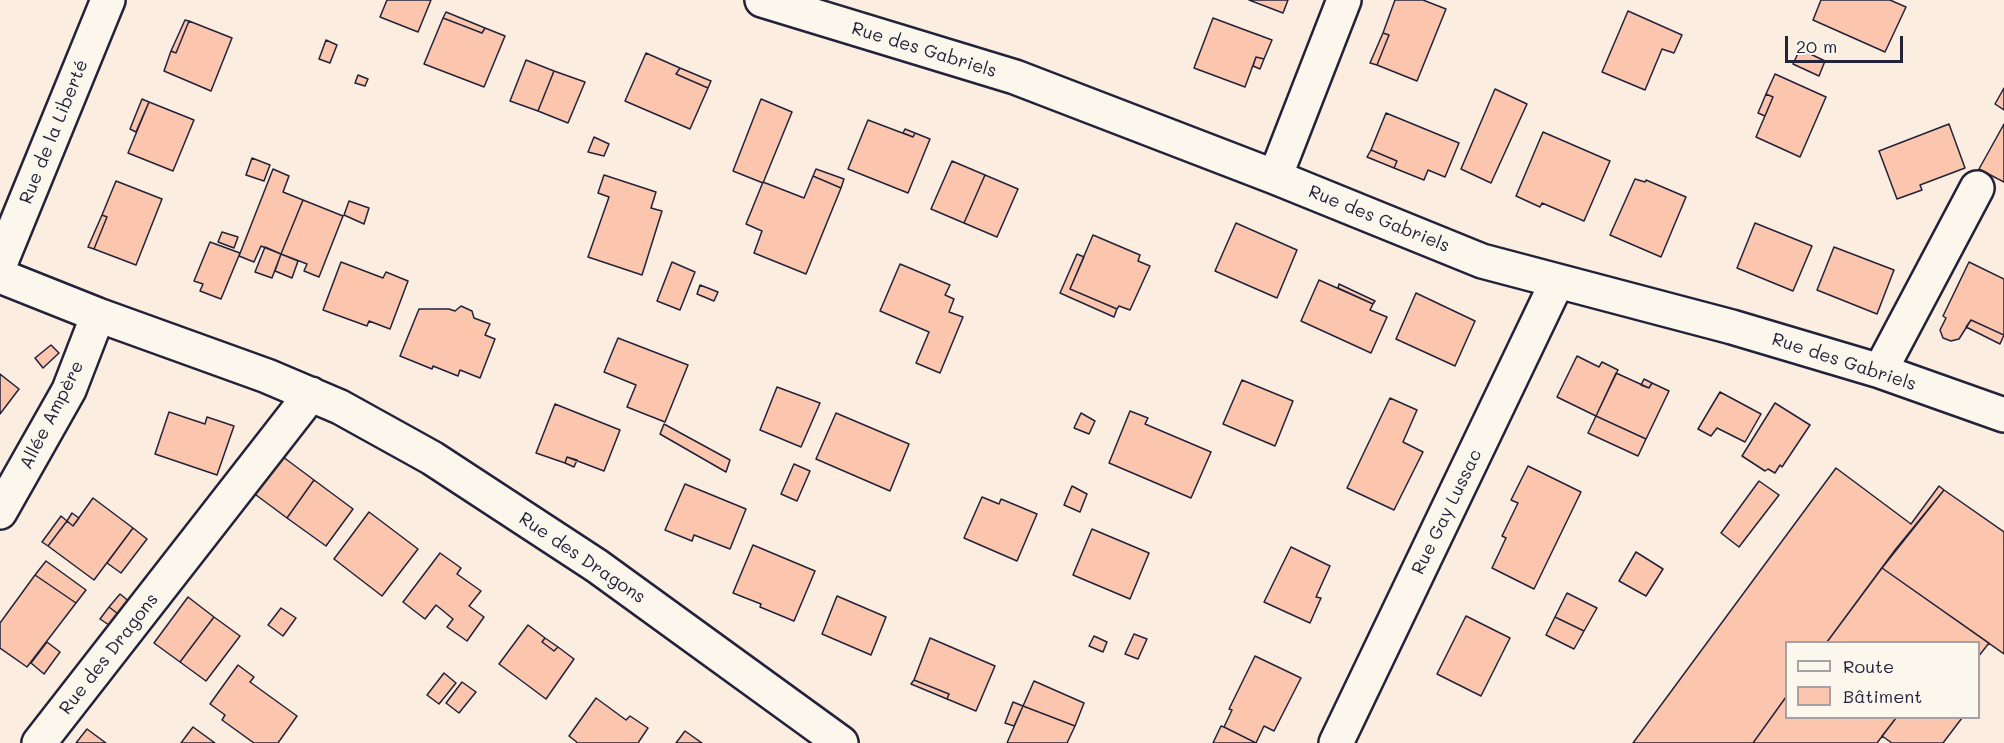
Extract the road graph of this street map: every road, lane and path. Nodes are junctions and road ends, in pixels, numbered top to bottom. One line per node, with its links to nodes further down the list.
1 (108, 0): 6 (street, Rue de la Liberté)
2 (762, 0): 4 (street, Rue des Gabriels)
3 (1344, 0): 4 (street)
4 (1275, 177): 8 (street, Rue des Gabriels)
5 (1977, 188): 10 (street)
6 (0, 264)
7 (0, 276): 9 (street, Rue des Dragons)
8 (1557, 282): 10 (street, Rue des Gabriels); 16 (street, Rue Gay Lussac)
9 (98, 315): 11 (street, Rue des Dragons); 13 (street, Allée Ampère)
10 (1880, 371): 12 (street, Rue des Gabriels)
11 (311, 394): 14 (street, Rue des Dragons); 15 (street, Rue des Dragons)
12 (2004, 415)
13 (0, 512)
14 (819, 737)
15 (39, 743)
16 (1336, 743)

